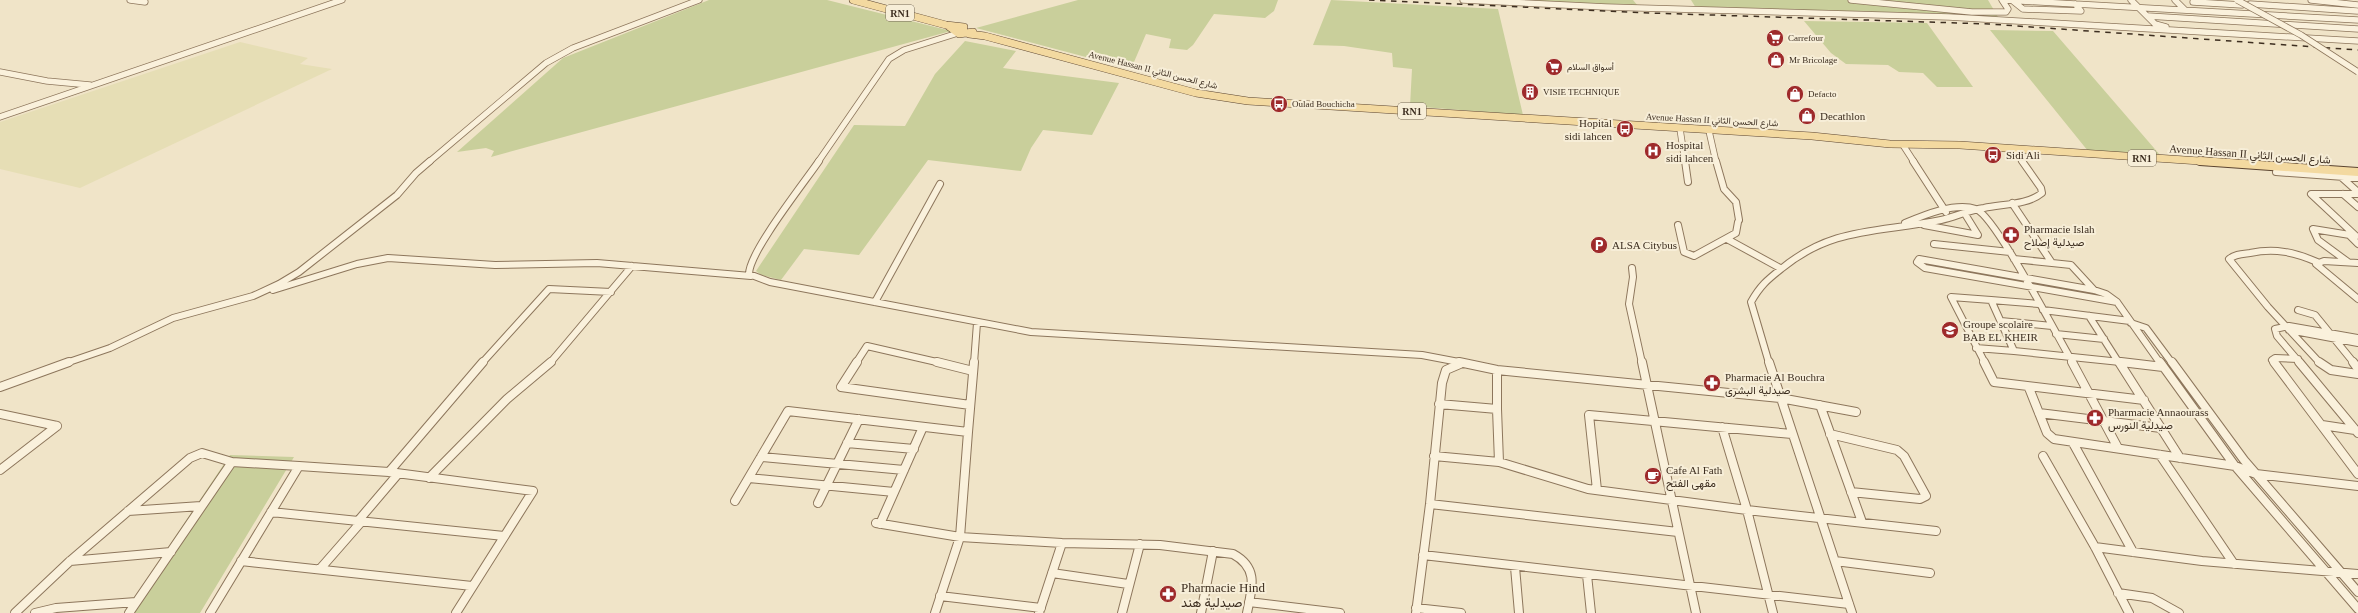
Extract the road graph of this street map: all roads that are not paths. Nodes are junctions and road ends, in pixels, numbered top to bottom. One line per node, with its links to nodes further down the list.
1 (130, 0): 18 (street)
2 (342, 0): 45 (street)
3 (700, 0): 88 (street)
4 (853, 0): 36 (main road, RN1)
5 (1463, 0): 42 (street)
6 (1851, 0): 7 (street)
7 (2003, 0): 16 (street)
8 (2094, 0): 23 (street)
9 (2116, 0): 26 (street)
10 (2131, 0): 27 (street)
11 (2171, 0): 12 (street)
12 (2175, 0): 29 (street)
13 (2237, 0): 44 (street, bridge)
14 (2311, 0): 15 (street)
15 (2318, 0): 20 (street)
16 (2013, 1): 19 (street); 21 (street)
17 (2192, 1): 24 (street); 30 (street)
18 (144, 2)
19 (2066, 2): 21 (street)
20 (2351, 2): 25 (street); 31 (street)
21 (2075, 4): 23 (street)
22 (2250, 4): 28 (street)
23 (2098, 5): 26 (street)
24 (2242, 5)
25 (2358, 5)
26 (2121, 6): 27 (street)
27 (2138, 6): 29 (street); 32 (street)
28 (2300, 7): 31 (street); 33 (street)
29 (2185, 10): 30 (street)
30 (2203, 11): 33 (street); 34 (street)
31 (2358, 12)
32 (2148, 16): 34 (street); 42 (street)
33 (2313, 18): 35 (street); 38 (street)
34 (2213, 20): 38 (street)
35 (2358, 20)
36 (946, 25): 37 (main road, RN1); 40 (main road, RN1)
37 (964, 27): 40 (main road); 41 (main road)
38 (2326, 27): 39 (street)
39 (2358, 29)
40 (957, 32): 41 (main road); 84 (street)
41 (971, 32): 47 (main road, Avenue Hassan II شارع الحسن الثاني / RN1)
42 (2358, 40)
43 (0, 72): 45 (street)
44 (2358, 72)
45 (94, 85): 46 (street)
46 (0, 117)
47 (1680, 129): 48 (main road, Avenue Hassan II شارع الحسن الثاني / RN1); 57 (street)
48 (1709, 130): 49 (main road, Avenue Hassan II شارع الحسن الثاني / RN1); 71 (street)
49 (1901, 143): 50 (main road, Avenue Hassan II شارع الحسن الثاني / RN1); 64 (street)
50 (2013, 149): 51 (main road, Avenue Hassan II شارع الحسن الثاني / RN1); 61 (street)
51 (2325, 170): 53 (main road, Avenue Hassan II شارع الحسن الثاني / RN1); 54 (street)
52 (2276, 172): 54 (street)
53 (2358, 172)
54 (2332, 176): 55 (street)
55 (2340, 176): 56 (street); 59 (street)
56 (2358, 178)
57 (1688, 182)
58 (940, 184): 92 (street)
59 (2358, 193): 60 (street)
60 (2343, 194): 62 (street); 70 (street)
61 (2012, 203): 63 (street); 77 (street)
62 (2358, 207)
63 (1977, 210): 64 (street); 65 (street); 75 (street)
64 (1946, 212): 68 (street)
65 (1965, 214): 66 (street); 69 (street)
66 (1920, 224): 68 (street); 69 (street)
67 (1678, 225): 71 (street)
68 (1901, 225): 83 (street)
69 (1978, 236): 74 (street)
70 (2354, 236): 73 (street); 79 (street)
71 (1727, 239): 83 (street)
72 (1934, 244): 74 (street)
73 (2358, 244)
74 (1985, 249): 75 (street)
75 (2010, 252): 76 (street)
76 (2014, 259): 77 (street); 85 (street)
77 (2052, 262): 87 (street)
78 (2317, 262): 79 (street); 90 (street); 101 (street)
79 (2348, 263): 80 (street)
80 (2358, 263)
81 (632, 266): 84 (street); 88 (street); 89 (street)
82 (1632, 268): 120 (street)
83 (1780, 268): 124 (street)
84 (751, 276): 92 (street)
85 (2025, 278): 86 (street); 86 (street); 87 (street)
86 (2029, 286): 93 (street); 94 (street)
87 (2094, 290): 93 (street)
88 (264, 292): 121 (street)
89 (611, 292): 160 (street); 164 (street)
90 (2358, 299)
91 (1991, 300): 94 (street); 97 (street); 107 (street)
92 (875, 302): 99 (street)
93 (2117, 302): 98 (street)
94 (2041, 307): 96 (street); 100 (street)
95 (2298, 310): 103 (street)
96 (2089, 316): 98 (street); 104 (street)
97 (2001, 321): 100 (street); 109 (street)
98 (2130, 322): 108 (street); 110 (street)
99 (977, 323): 114 (street); 118 (street)
100 (2052, 326): 102 (street)
101 (2285, 328): 103 (street); 112 (street); 119 (street)
102 (2056, 334): 104 (street); 111 (street)
103 (2332, 336): 105 (street); 106 (street); 116 (street)
104 (2104, 338): 113 (street)
105 (2358, 338)
106 (2358, 343)
107 (1976, 348): 109 (street); 122 (street)
108 (2151, 350): 110 (street); 115 (street)
109 (2014, 351): 111 (street)
110 (2164, 352): 162 (street)
111 (2070, 357): 113 (street); 123 (street)
112 (2298, 359): 136 (street); 140 (street)
113 (2121, 363): 115 (street); 125 (street)
114 (1460, 364): 117 (street); 126 (street)
115 (2163, 367): 157 (street)
116 (2358, 369)
117 (1497, 370): 120 (street); 129 (street)
118 (973, 371): 127 (street); 127 (street)
119 (2358, 374)
120 (1647, 385): 124 (street); 134 (street)
121 (0, 387)
122 (2029, 388): 123 (street); 131 (street)
123 (2090, 394): 125 (street); 135 (street)
124 (1780, 398): 128 (street); 142 (street)
125 (2144, 400): 139 (street)
126 (1439, 404): 129 (street); 150 (street)
127 (970, 405): 141 (street)
128 (1820, 405): 130 (street); 143 (street)
129 (1497, 409): 154 (street)
130 (1856, 412)
131 (2038, 413): 135 (street); 144 (street)
132 (0, 414): 158 (street)
133 (859, 419): 137 (street); 145 (street); 149 (street)
134 (1655, 421): 138 (street); 168 (street); 172 (street)
135 (2105, 421): 139 (street); 146 (street)
136 (2322, 425): 140 (street); 163 (street)
137 (923, 426): 141 (street); 147 (street)
138 (1722, 427): 142 (street); 176 (street)
139 (2161, 428): 152 (street)
140 (2357, 431)
141 (968, 432): 185 (street)
142 (1792, 434): 179 (street)
143 (1830, 434): 170 (street); 170 (street)
144 (2074, 442): 146 (street); 191 (street)
145 (847, 443): 147 (street); 155 (street)
146 (2118, 448): 148 (street)
147 (914, 449): 159 (street)
148 (2160, 455): 152 (street); 196 (street)
149 (761, 456): 155 (street); 165 (street)
150 (1434, 456): 154 (street); 174 (street)
151 (2043, 456): 188 (street)
152 (2180, 458): 157 (street)
153 (232, 462): 156 (street); 175 (street); 177 (street)
154 (1499, 462): 168 (street)
155 (837, 464): 159 (street); 166 (street)
156 (299, 466): 160 (street); 178 (street)
157 (2235, 466): 162 (street); 202 (street)
158 (0, 470)
159 (904, 470): 169 (street)
160 (389, 472): 161 (street)
161 (398, 474): 164 (street); 180 (street)
162 (2256, 474): 167 (street); 199 (street)
163 (2358, 474)
164 (429, 478): 184 (street)
165 (749, 478): 166 (street); 171 (street)
166 (827, 486): 169 (street); 173 (street)
167 (2358, 486)
168 (1597, 490): 172 (street)
169 (894, 492): 185 (street)
170 (1851, 492): 181 (street)
171 (735, 501)
172 (1672, 501): 176 (street); 183 (street)
173 (818, 503)
174 (1430, 504): 183 (street); 192 (street)
175 (201, 506): 177 (street); 190 (street)
176 (1747, 510): 179 (street); 210 (street)
177 (128, 511): 194 (street)
178 (271, 512): 180 (street); 195 (street)
179 (1820, 518): 181 (street); 193 (street)
180 (360, 521): 184 (street); 198 (street)
181 (1862, 522): 182 (street)
182 (1936, 530)
183 (1678, 532): 207 (street)
184 (504, 536): 206 (street)
185 (960, 537): 186 (street); 211 (street)
186 (1062, 543): 187 (street); 200 (street)
187 (1140, 544): 189 (street); 205 (street)
188 (2095, 547): 191 (street); 208 (street)
189 (1213, 551): 213 (street); 225 (street)
190 (171, 552): 194 (street); 212 (street)
191 (2133, 552): 196 (street)
192 (1423, 555): 197 (street); 217 (street)
193 (1835, 560): 201 (street); 214 (street)
194 (70, 561): 218 (street)
195 (241, 561): 198 (street); 221 (street)
196 (2234, 564): 202 (street)
197 (1515, 567): 204 (street); 229 (street)
198 (320, 569): 206 (street)
199 (2340, 572): 202 (street); 203 (street); 209 (street)
200 (1052, 573): 205 (street); 216 (street)
201 (1930, 573)
202 (2328, 573): 215 (street)
203 (2358, 574)
204 (1587, 575): 207 (street); 230 (street)
205 (1128, 584): 224 (street)
206 (472, 586): 222 (street)
207 (1689, 587): 210 (street); 231 (street)
208 (2118, 592): 234 (street); 235 (street)
209 (2358, 592)
210 (1767, 594): 214 (street); 232 (street)
211 (940, 596): 216 (street); 223 (street)
212 (136, 602): 219 (street); 220 (street)
213 (1249, 602): 226 (street); 227 (street)
214 (1849, 604): 233 (street)
215 (2358, 609)
216 (1040, 610)
217 (1416, 610): 228 (street)
218 (18, 612)
219 (35, 613)
220 (129, 613)
221 (210, 613)
222 (456, 613)
223 (935, 613)
224 (1122, 613)
225 (1201, 613)
226 (1247, 613)
227 (1340, 613)
228 (1461, 613)
229 (1519, 613)
230 (1591, 613)
231 (1696, 613)
232 (1773, 613)
233 (1852, 613)
234 (2129, 613)
235 (2179, 613)

